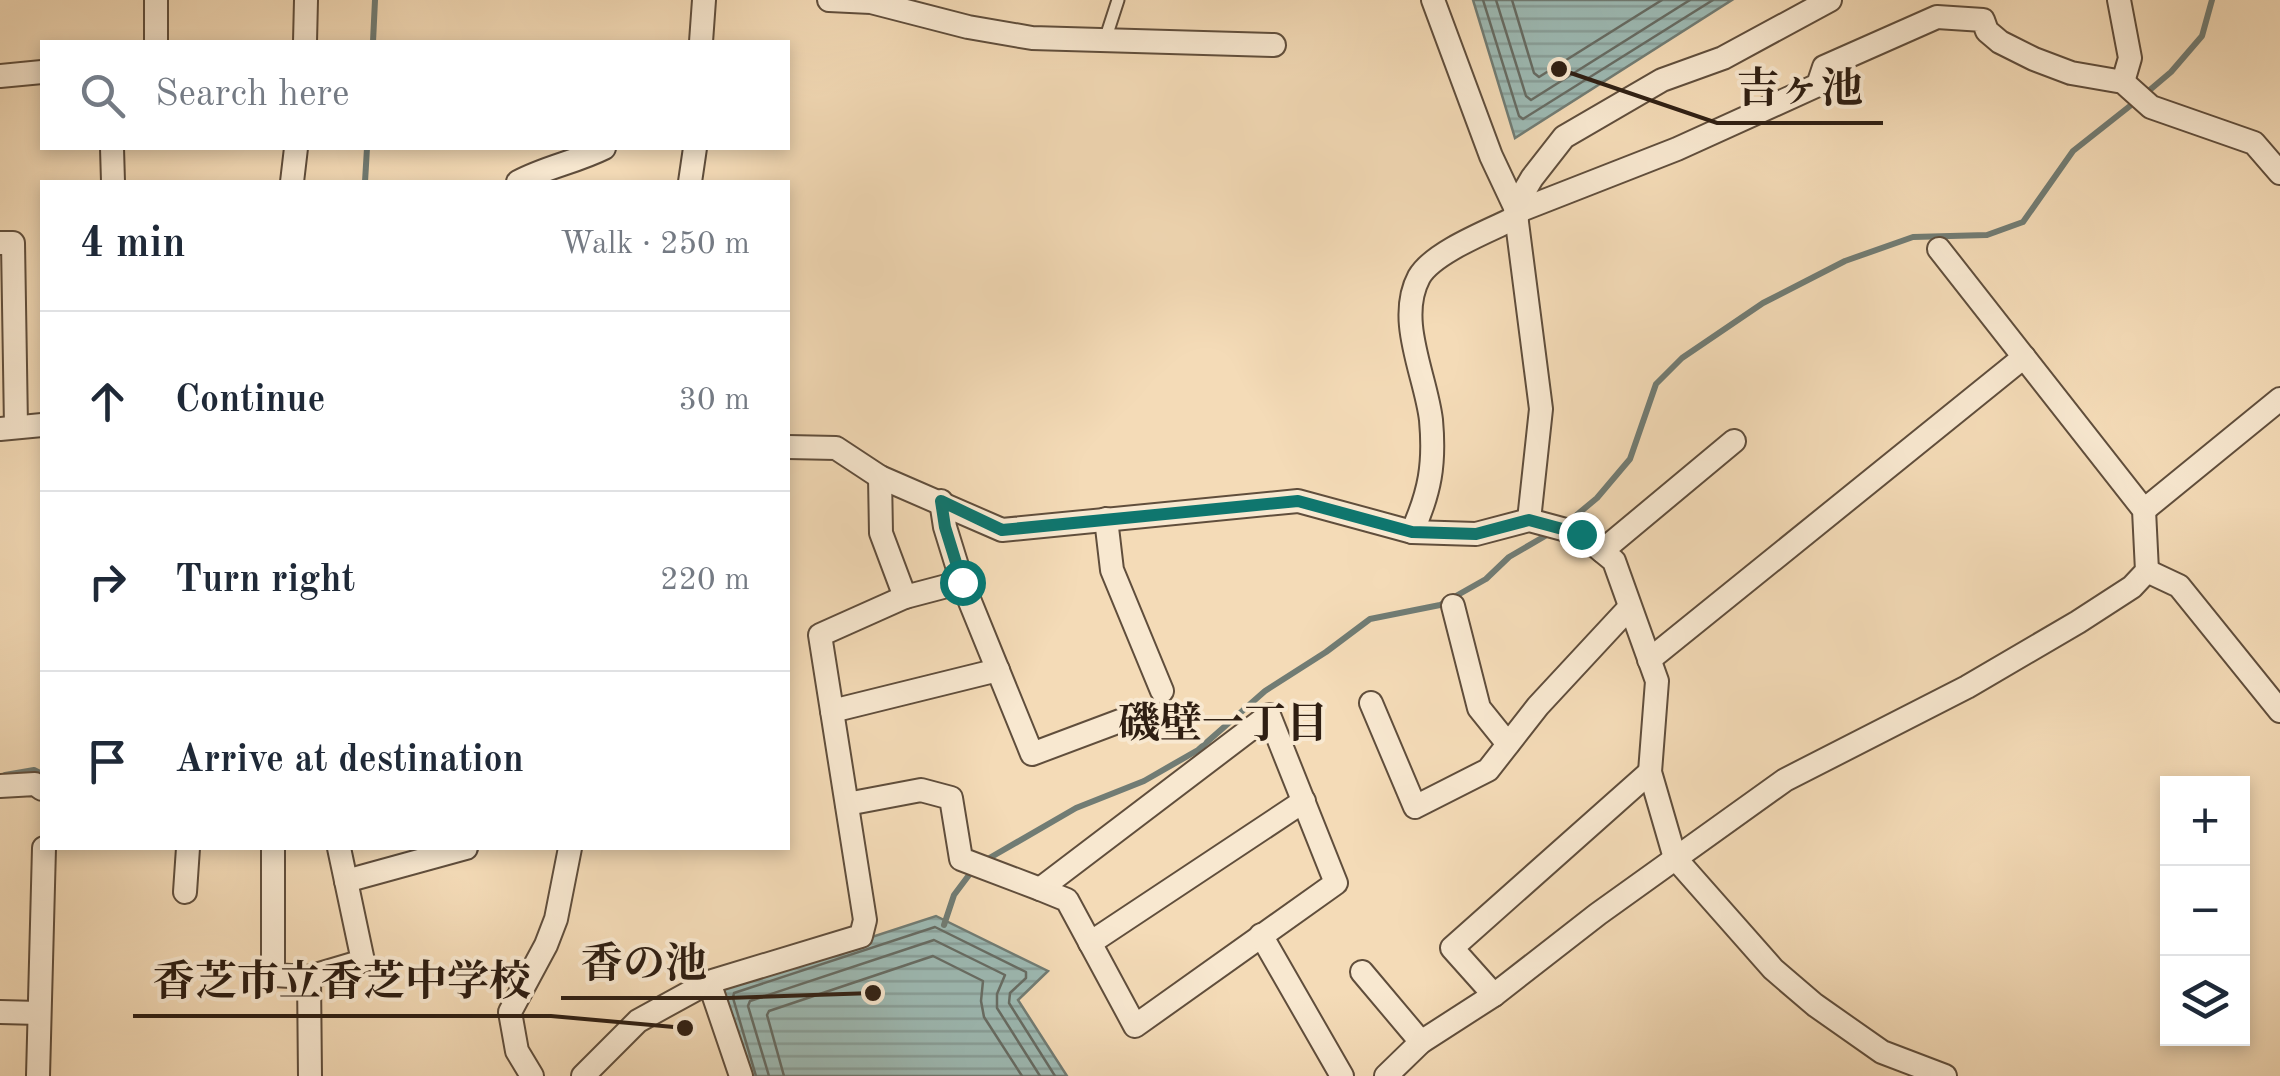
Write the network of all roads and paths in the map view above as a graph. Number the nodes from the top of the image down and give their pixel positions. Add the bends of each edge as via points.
1 (156, 0) edge
2 (306, 0) edge
3 (704, 0) edge
4 (829, 0) edge
5 (1118, 0) edge
6 (1433, 0) edge
7 (1830, 0) edge
8 (2119, 0) edge
9 (156, 40) edge
10 (304, 40) edge
11 (701, 40) edge
12 (1105, 40) junction
13 (1274, 45) dead end
14 (40, 72) edge
15 (0, 76) edge
16 (2123, 82) junction
17 (112, 150) edge
18 (296, 150) edge
19 (600, 150) edge
20 (695, 150) edge
21 (2280, 173) edge
22 (113, 180) edge
23 (292, 180) edge
24 (522, 180) edge
25 (690, 180) edge
26 (1516, 212) junction
27 (0, 243) edge
28 (1939, 249) dead end
29 (2024, 357) junction
30 (2280, 398) edge
31 (40, 425) edge
32 (8, 428) edge
33 (1734, 441) dead end
34 (790, 447) edge
35 (880, 477) junction
36 (941, 501) junction
37 (2144, 510) junction
38 (1106, 518) junction
39 (1529, 520) junction
40 (1412, 532) junction
41 (1602, 552) junction
42 (2147, 571) junction
43 (962, 582) junction
44 (905, 597) junction
45 (1452, 606) dead end
46 (1629, 608) junction
47 (1649, 660) junction
48 (998, 670) junction
49 (1162, 691) dead end
50 (1371, 702) dead end
51 (2280, 710) edge
52 (832, 711) junction
53 (1144, 712) dead end
54 (1508, 744) junction
55 (1650, 772) junction
56 (0, 786) edge
57 (40, 788) edge
58 (1304, 801) junction
59 (847, 804) junction
60 (44, 850) edge
61 (188, 850) edge
62 (273, 850) edge
63 (339, 850) edge
64 (459, 850) edge
65 (570, 850) edge
66 (1675, 858) junction
67 (346, 881) junction
68 (1040, 889) junction
69 (186, 892) dead end
70 (1261, 935) junction
71 (1090, 943) junction
72 (1362, 972) dead end
73 (308, 977) junction
74 (709, 982) junction
75 (1494, 995) junction
76 (0, 1012) edge
77 (39, 1013) junction
78 (1421, 1042) junction
79 (38, 1076) edge
80 (310, 1076) edge
81 (532, 1076) edge
82 (583, 1076) edge
83 (742, 1076) edge
84 (1342, 1076) edge
85 (1386, 1076) edge
86 (1945, 1076) edge

1 - 9 street
2 - 10 street
3 - 11 street
4 - 12 street via 871,2 1032,38
5 - 12 lane
6 - 26 street
7 - 26 street via 1723,58 1662,80 1564,138 1532,178
8 - 16 street via 2130,58
12 - 13 street
14 - 15 street
16 - 21 street via 2151,107 2254,144
16 - 26 street via 2034,60 2000,42 1983,20 1937,17 1824,66 1818,85 1677,150
17 - 22 street
18 - 23 street
19 - 24 street
20 - 25 street
26 - 39 street via 1541,408
26 - 40 street via 1420,275 1412,326 1431,419 1433,469
27 - 32 street via 13,243
28 - 29 street
29 - 37 street
29 - 47 street
30 - 37 street
31 - 32 street
33 - 41 street
34 - 35 street via 836,448
35 - 36 street
35 - 44 street via 881,533
36 - 38 street via 1002,530
36 - 43 street
37 - 42 street
38 - 40 street via 1298,501
38 - 49 street via 1112,570
39 - 40 street via 1476,534
39 - 41 street via 1581,534
41 - 46 street via 1614,561
42 - 51 street via 2179,586
42 - 66 street via 2132,587 1967,688 1785,780
43 - 44 street
43 - 48 street
44 - 52 street via 820,635
45 - 54 street via 1479,708
46 - 47 street
46 - 54 street
47 - 55 street via 1657,681
48 - 52 street
48 - 53 street via 1032,754
50 - 54 street via 1415,807 1488,770
52 - 59 street
55 - 66 street
55 - 75 street via 1452,948
56 - 57 street
58 - 68 street via 1269,714
58 - 70 street via 1336,883
58 - 71 street
59 - 68 street via 921,790 951,798 961,859
59 - 74 street via 865,920 861,936
60 - 77 street
61 - 69 street
62 - 73 street via 273,975
63 - 67 street
64 - 67 street
65 - 81 street via 556,918 510,1012 517,1051
66 - 75 street
66 - 86 street via 1773,969 1815,1005 1882,1052
67 - 73 street via 363,960
68 - 71 street via 1068,900
70 - 71 street via 1135,1026
70 - 84 street
72 - 78 street
73 - 80 street
74 - 82 street via 638,1021
74 - 83 street
75 - 78 street
76 - 77 street
77 - 79 street
78 - 85 street

